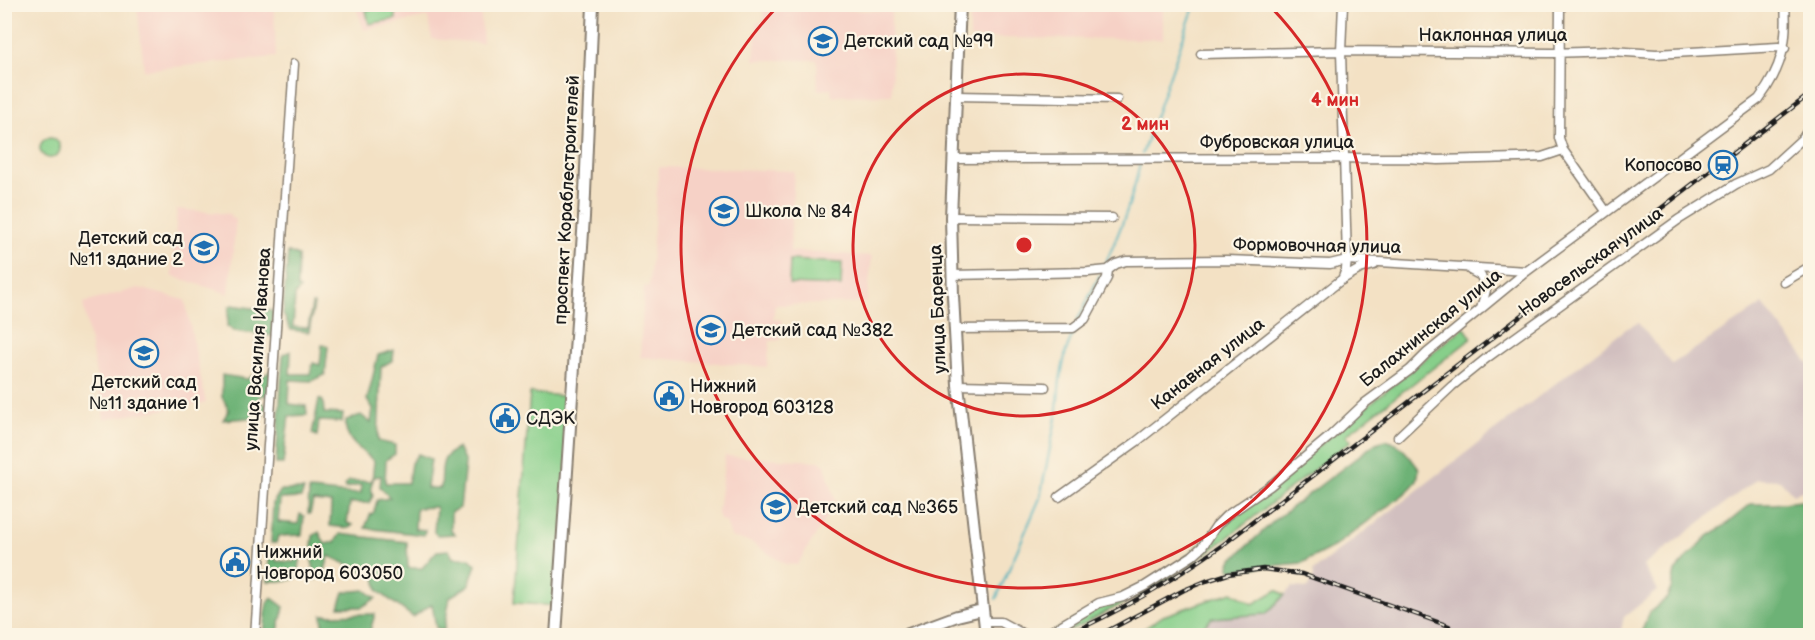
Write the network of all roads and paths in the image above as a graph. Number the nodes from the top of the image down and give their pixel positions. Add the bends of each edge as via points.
1 (594, 4) edge
2 (960, 4) edge
3 (1343, 4) edge
4 (1560, 4) edge
5 (1785, 4) edge
6 (1785, 48) junction
7 (1341, 51) junction
8 (1560, 52) junction
9 (1201, 54) dead end
10 (294, 64) dead end
11 (956, 96) junction
12 (1117, 99) dead end
13 (1810, 127) edge
14 (1563, 150) junction
15 (953, 159) junction
16 (1344, 159) junction
17 (1606, 211) junction
18 (951, 217) junction
19 (1112, 218) dead end
20 (1347, 260) junction
21 (1381, 262) junction
22 (1810, 268) edge
23 (1467, 269) junction
24 (1108, 270) junction
25 (1527, 271) junction
26 (952, 275) junction
27 (1341, 280) junction
28 (1784, 282) dead end
29 (1481, 309) junction
30 (954, 329) junction
31 (958, 385) junction
32 (1045, 387) dead end
33 (1398, 437) dead end
34 (1059, 497) dead end
35 (982, 610) junction
36 (984, 622) junction
37 (255, 636) edge
38 (556, 636) edge
39 (903, 636) edge
40 (986, 636) edge
41 (1027, 636) edge
42 (1043, 636) edge

1 - 38 street, проспект Кораблестроителей
2 - 11 street, улица Баренца
3 - 7 street
4 - 8 street
5 - 6 street, Балахнинская улица
6 - 8 street, Наклонная улица via 1656,54
6 - 17 street, Балахнинская улица via 1759,99
7 - 8 street, Наклонная улица
7 - 9 street, Наклонная улица
7 - 16 street
8 - 14 street via 1559,138
10 - 37 street, улица Василия Иванова
11 - 12 street
11 - 15 street, улица Баренца
13 - 33 street, Новосельская улица via 1768,169 1736,183 1678,220 1488,357
14 - 16 street, Фубровская улица via 1542,157 1519,158
14 - 17 street
15 - 16 street, Фубровская улица
15 - 18 street, улица Баренца
16 - 20 street
17 - 25 street, Балахнинская улица
18 - 19 street
18 - 26 street, улица Баренца
20 - 21 street, Формовочная улица
20 - 24 street, Формовочная улица via 1330,264 1126,261
20 - 27 street
21 - 23 street, Формовочная улица
21 - 27 street, Канавная улица
22 - 28 street
23 - 25 street, Формовочная улица
23 - 29 street via 1481,276 1485,290
24 - 26 street, Формовочная улица
24 - 30 street via 1085,320 1073,328
25 - 29 street, Балахнинская улица
26 - 30 street, улица Баренца
27 - 34 street, Канавная улица via 1136,442
29 - 42 street, Балахнинская улица via 1270,486 1226,516 1192,556 1145,586 1099,603
30 - 31 street, улица Баренца
31 - 32 street
31 - 35 street, улица Баренца
35 - 36 street, улица Баренца
35 - 39 street
36 - 40 street, улица Баренца
36 - 41 street via 1001,622

